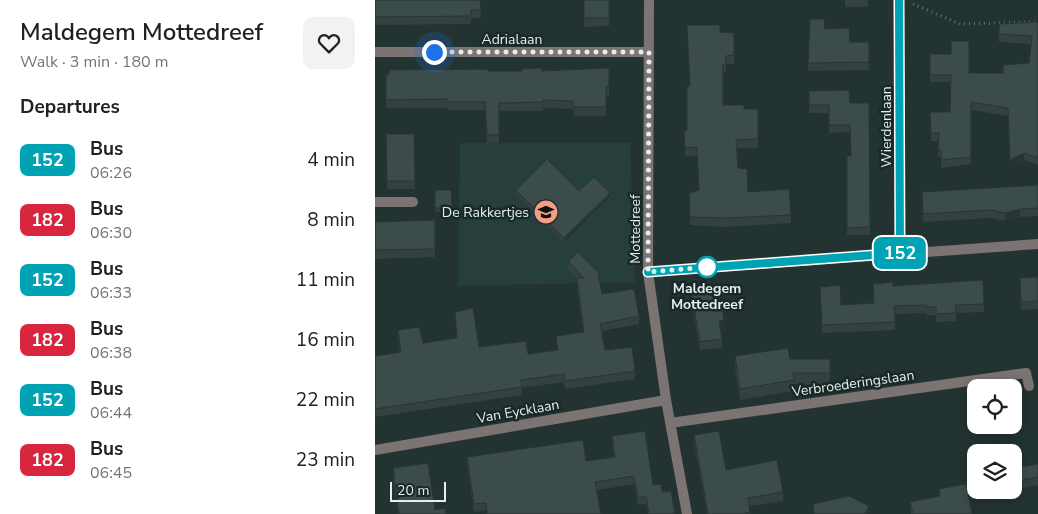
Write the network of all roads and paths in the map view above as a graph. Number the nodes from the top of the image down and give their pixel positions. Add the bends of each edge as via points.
1 (649, 0) edge
2 (899, 0) edge
3 (911, 3) dead end
4 (1038, 22) edge
5 (375, 52) edge
6 (649, 52) junction
7 (375, 202) edge
8 (413, 202) dead end
9 (1038, 244) edge
10 (900, 253) junction
11 (648, 272) junction
12 (1029, 386) dead end
13 (666, 400) junction
14 (670, 423) junction
15 (375, 450) edge
16 (687, 514) edge

1 - 6 street, Mottedreef
2 - 10 street, Wierdenlaan
3 - 4 path via 960,24
5 - 6 street, Adrialaan
6 - 11 street, Mottedreef
7 - 8 street
9 - 10 street
10 - 11 street
11 - 13 street, Mottedreef
12 - 14 street, Verbroederingslaan via 1026,373
13 - 14 street, Mottedreef
13 - 15 street, Van Eycklaan
14 - 16 street, Mottedreef

